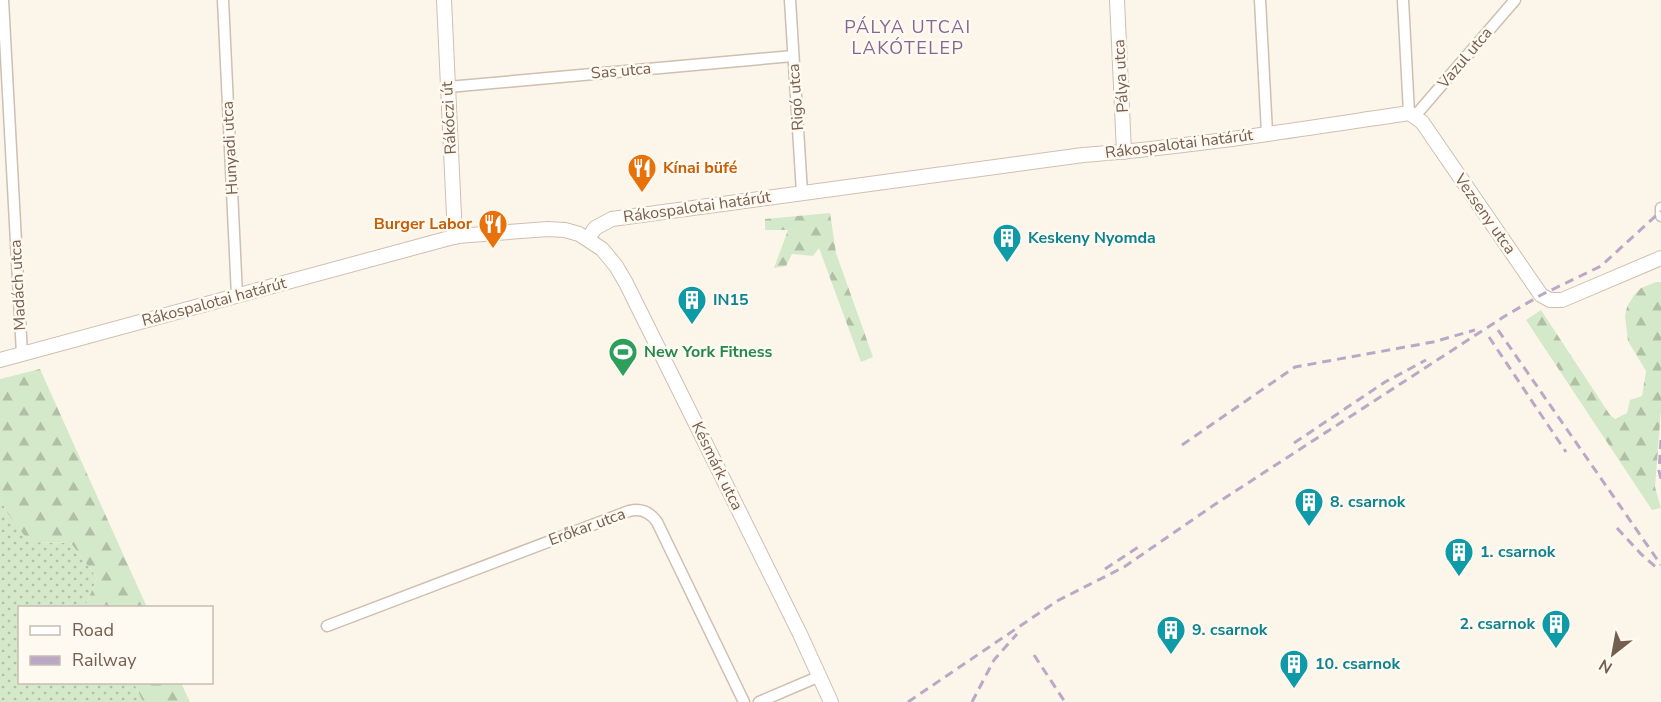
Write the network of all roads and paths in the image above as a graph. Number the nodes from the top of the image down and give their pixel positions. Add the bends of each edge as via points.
1 (3, 0) edge
2 (223, 0) edge
3 (444, 0) edge
4 (789, 0) edge
5 (1117, 0) edge
6 (1260, 0) edge
7 (1403, 0) edge
8 (1515, 0) edge
9 (793, 56) junction
10 (448, 87) junction
11 (1412, 115) junction
12 (1267, 134) junction
13 (1124, 152) junction
14 (802, 193) junction
15 (1661, 208) edge
16 (1661, 216) edge
17 (455, 237) junction
18 (588, 240) junction
19 (1661, 258) edge
20 (237, 296) junction
21 (22, 354) junction
22 (0, 360) edge
23 (327, 626) dead end
24 (820, 676) junction
25 (744, 702) edge
26 (759, 702) edge
27 (831, 702) edge

1 - 21 street, Madách utca
2 - 20 street, Hunyadi utca
3 - 10 street, Rákóczi út
4 - 9 street, Rigó utca
5 - 13 street, Pálya utca
6 - 12 street
7 - 11 street
8 - 11 street, Vazul utca
9 - 10 street, Sas utca
9 - 14 street, Rigó utca
10 - 17 street, Rákóczi út
11 - 12 street, Rákospalotai határút
11 - 19 street, Vezseny utca via 1422,122 1541,295 1562,300
12 - 13 street, Rákospalotai határút
13 - 14 street, Rákospalotai határút
14 - 18 street, Rákospalotai határút via 612,219 595,228
15 - 16 street
17 - 18 street, Rákospalotai határút via 548,229 566,230
17 - 20 street, Rákospalotai határút
18 - 24 street, Késmárk utca via 602,249 626,283
20 - 21 street, Rákospalotai határút
21 - 22 street, Rákospalotai határút
23 - 25 street, Erőkar utca via 629,511 642,510 657,522
24 - 26 street
24 - 27 street, Késmárk utca

